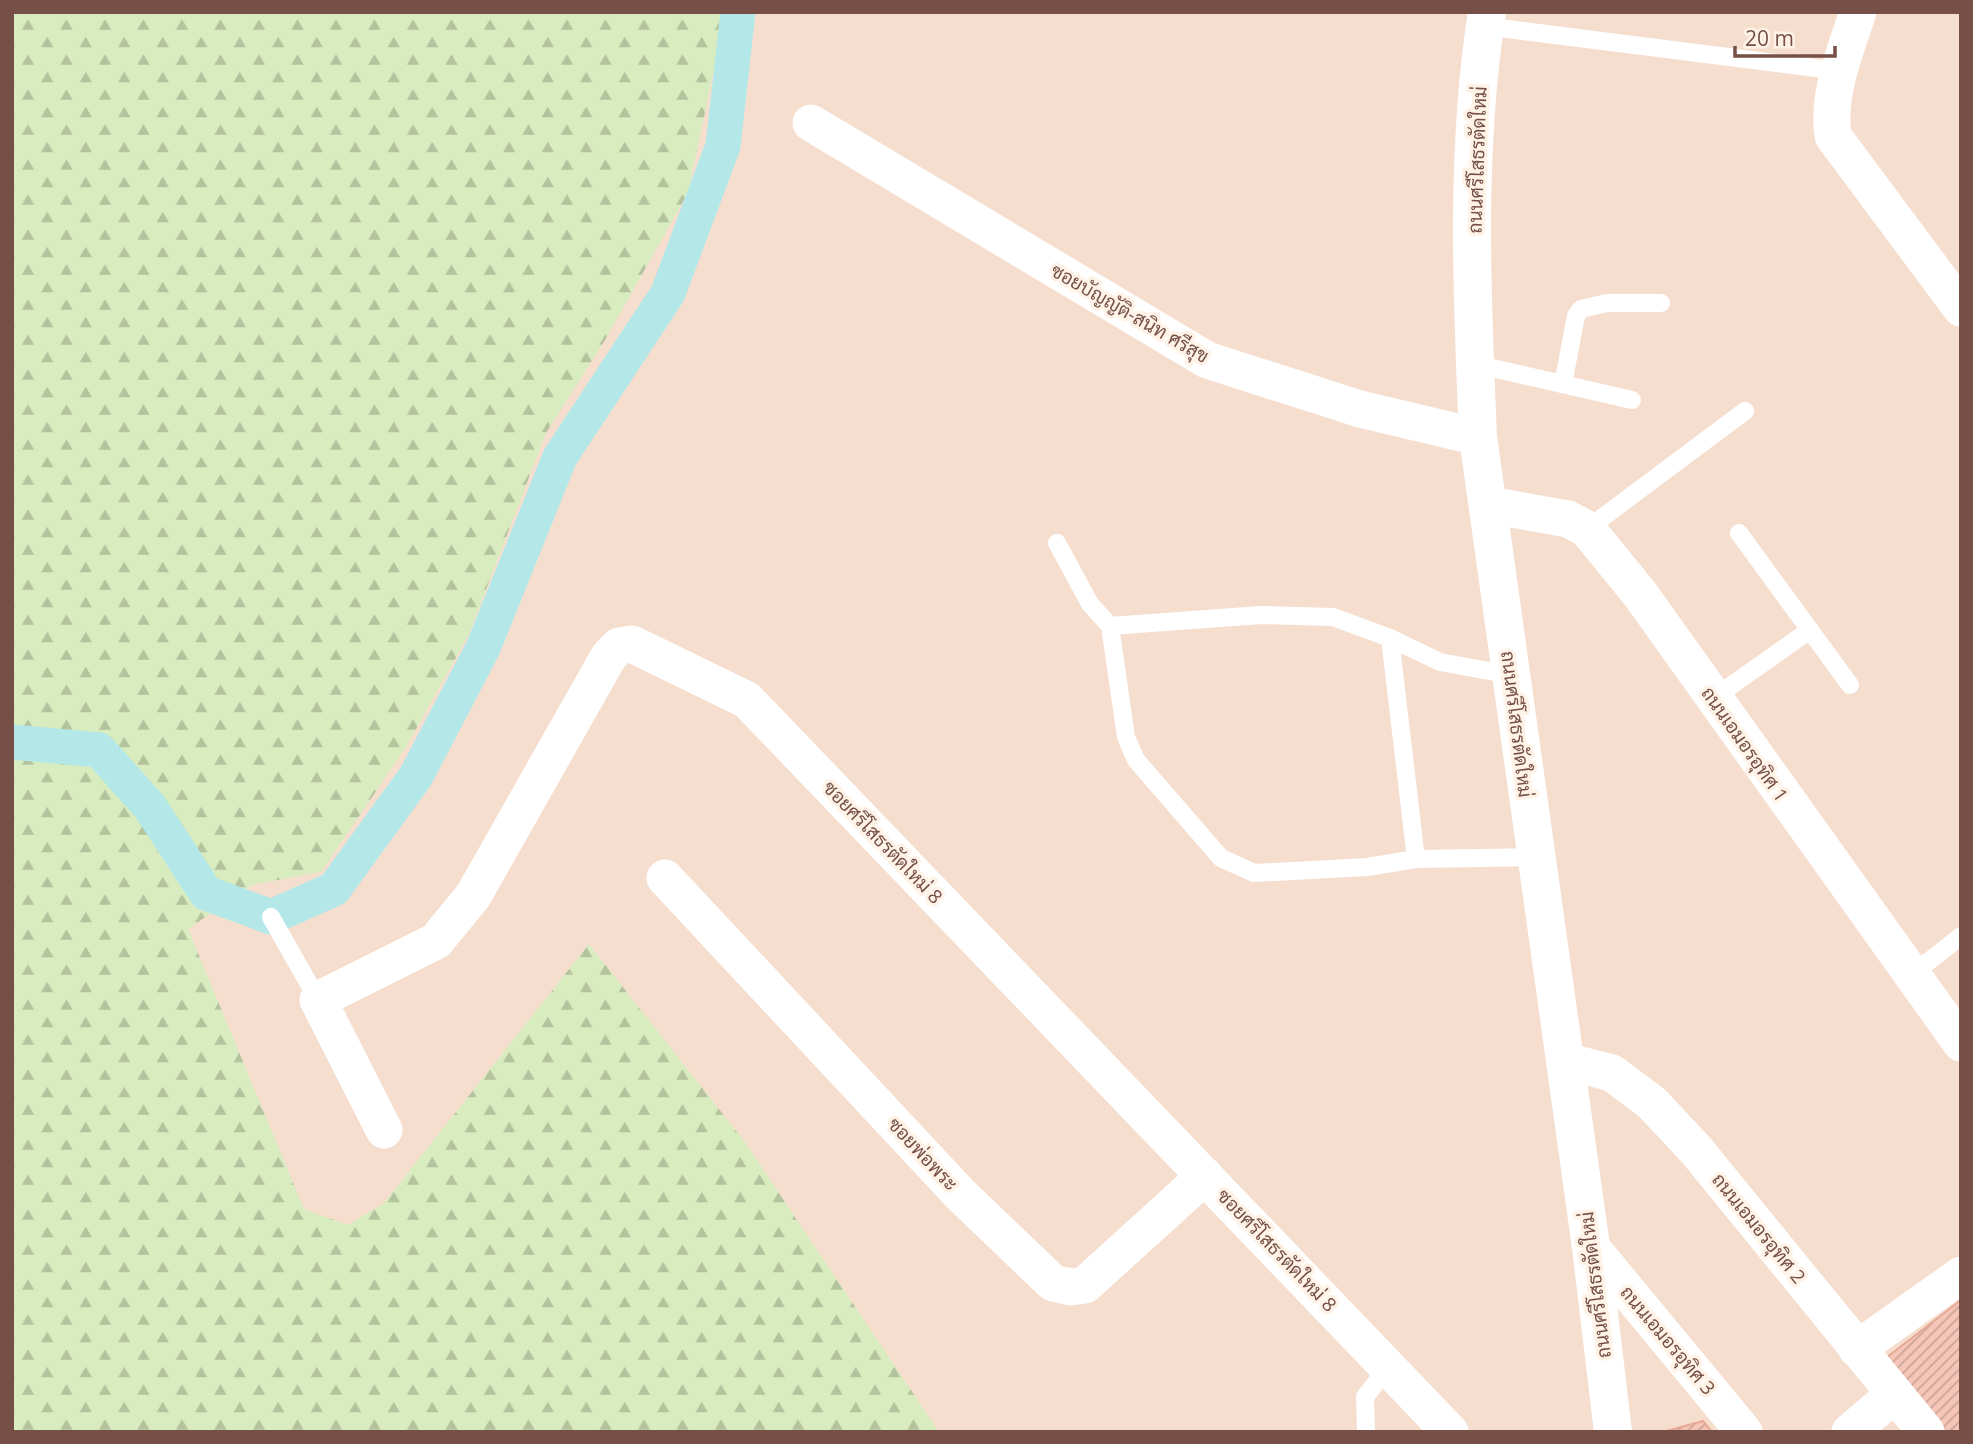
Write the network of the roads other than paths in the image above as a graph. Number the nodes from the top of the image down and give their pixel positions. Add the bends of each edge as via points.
1 (1858, 12) edge
2 (1485, 19) edge
3 (1839, 71) junction
4 (811, 123) dead end
5 (1661, 303) dead end
6 (1961, 308) edge
7 (1475, 364) junction
8 (1563, 384) junction
9 (1632, 400) dead end
10 (1745, 411) dead end
11 (1478, 437) junction
12 (1489, 505) junction
13 (1587, 529) junction
14 (1739, 533) dead end
15 (1057, 543) dead end
16 (1110, 626) junction
17 (1810, 631) junction
18 (1390, 638) junction
19 (1511, 675) junction
20 (1850, 685) dead end
21 (1712, 699) junction
22 (1535, 857) junction
23 (1416, 859) junction
24 (665, 878) dead end
25 (271, 917) dead end
26 (1961, 936) edge
27 (1910, 975) junction
28 (318, 1000) junction
29 (1961, 1043) edge
30 (1565, 1061) junction
31 (384, 1130) dead end
32 (1205, 1176) junction
33 (1591, 1247) junction
34 (1961, 1275) edge
35 (1857, 1349) junction
36 (1388, 1367) junction
37 (1895, 1394) junction
38 (1366, 1432) edge
39 (1450, 1432) edge
40 (1613, 1432) edge
41 (1744, 1432) edge
42 (1850, 1432) edge
43 (1926, 1432) edge

1 - 3 street
2 - 3 lane
2 - 7 street, ถนนศรีโสธรตัดใหม่ via 1474,160
3 - 6 street via 1830,115 1833,136
4 - 11 street, ซอยบัญญัติ-สนิท ศรีสุข via 1207,360 1360,408
5 - 8 lane via 1607,303 1581,309
7 - 8 lane
7 - 11 street, ถนนศรีโสธรตัดใหม่
8 - 9 lane
10 - 13 lane
11 - 12 street, ถนนศรีโสธรตัดใหม่
12 - 13 street via 1567,519
12 - 19 street, ถนนศรีโสธรตัดใหม่
13 - 21 street, ถนนเอมอรอุทิศ 1 via 1640,594
14 - 17 lane
15 - 16 lane via 1090,604
16 - 18 lane via 1261,615 1333,617
16 - 23 lane via 1126,737 1136,760 1221,858 1254,873 1367,867
17 - 20 lane
17 - 21 lane
18 - 19 lane via 1440,662
18 - 23 lane
19 - 22 street, ถนนศรีโสธรตัดใหม่
21 - 27 street, ถนนเอมอรอุทิศ 1
22 - 23 lane
22 - 30 street, ถนนศรีโสธรตัดใหม่
24 - 32 street, ซอยพ่อพระ via 960,1194 1053,1283 1085,1285
25 - 28 lane
26 - 27 lane
27 - 29 street, ถนนเอมอรอุทิศ 1
28 - 31 street
28 - 32 street, ซอยศรีโสธรตัดใหม่ 8 via 436,941 453,922 473,896 609,656 619,646 632,645 747,700
30 - 33 street, ถนนศรีโสธรตัดใหม่
30 - 35 street, ถนนเอมอรอุทิศ 2 via 1612,1073 1653,1103
32 - 36 street, ซอยศรีโสธรตัดใหม่ 8
33 - 40 street, ถนนศรีโสธรตัดใหม่
33 - 41 street, ถนนเอมอรอุทิศ 3
34 - 35 street
35 - 37 street, ถนนเอมอรอุทิศ 2
36 - 38 lane via 1365,1397
36 - 39 street, ซอยศรีโสธรตัดใหม่ 8
37 - 42 street
37 - 43 street, ถนนเอมอรอุทิศ 2

